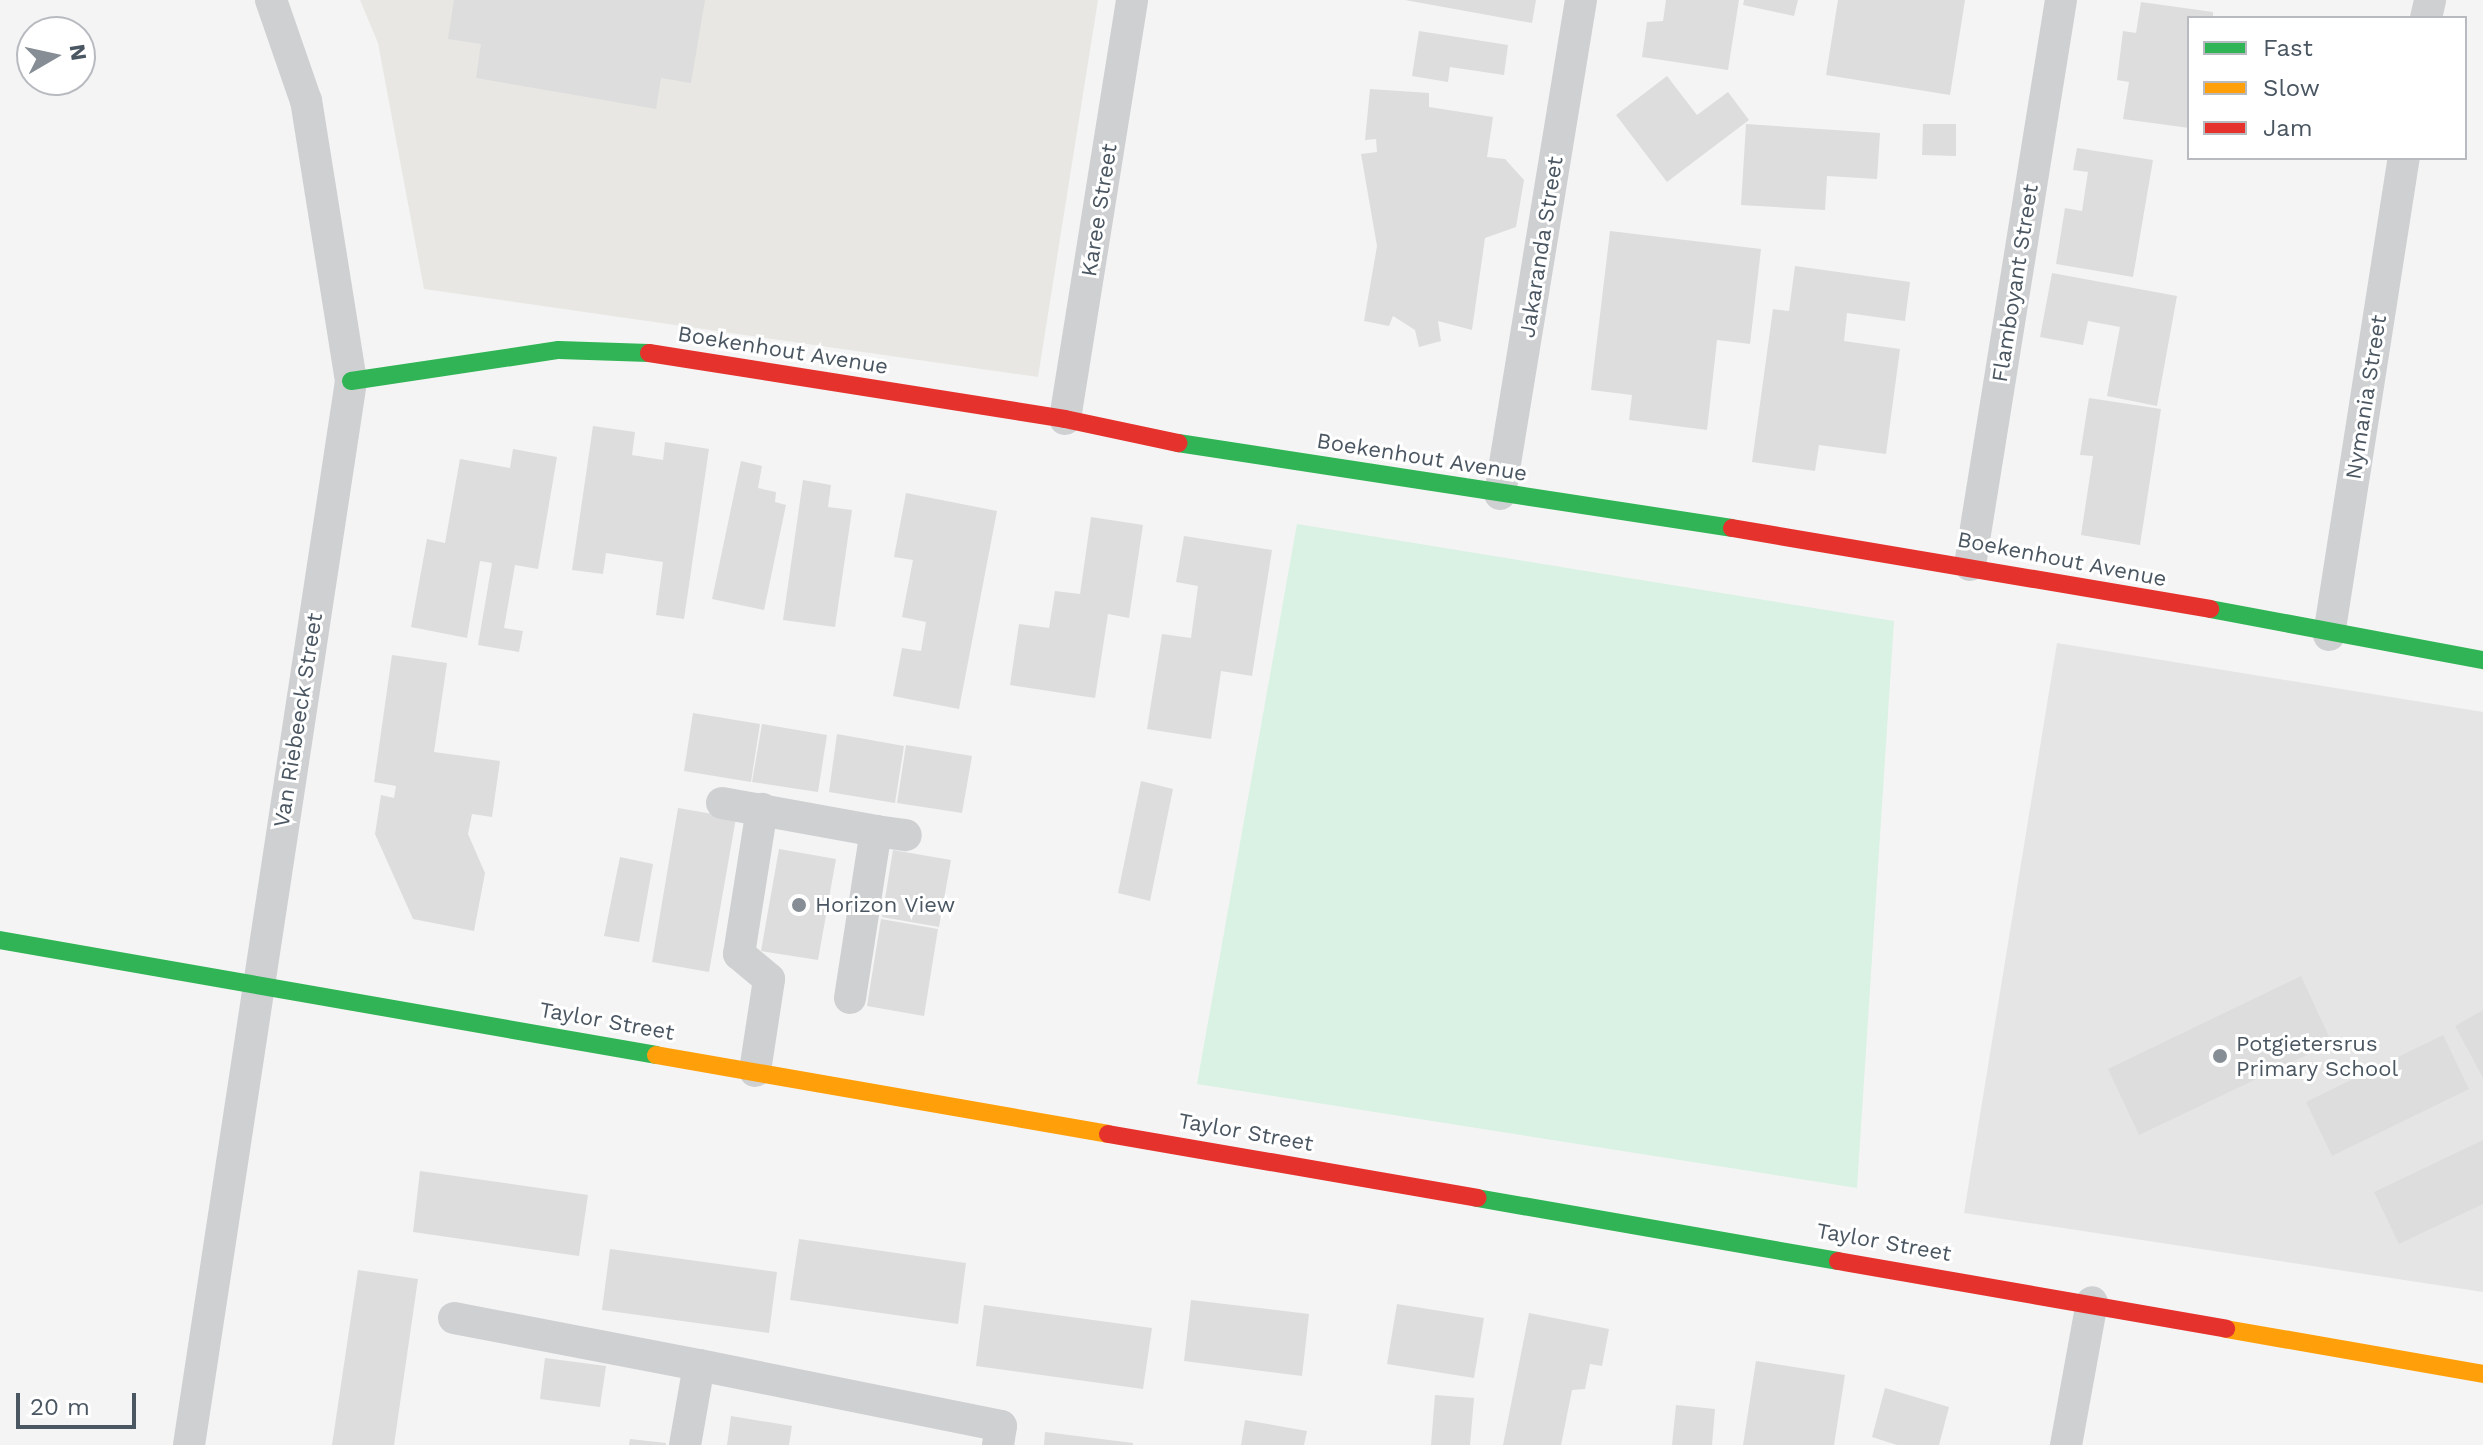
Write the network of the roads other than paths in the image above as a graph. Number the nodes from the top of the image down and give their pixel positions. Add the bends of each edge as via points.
1 (271, 0) edge
2 (1132, 0) edge
3 (1581, 0) edge
4 (2061, 0) edge
5 (2404, 160) edge
6 (351, 381) junction
7 (1065, 419) junction
8 (1500, 494) junction
9 (1970, 565) junction
10 (2329, 635) junction
11 (2483, 660) edge
12 (722, 803) dead end
13 (762, 809) junction
14 (0, 940) edge
15 (257, 985) junction
16 (850, 998) dead end
17 (755, 1071) junction
18 (2092, 1302) junction
19 (454, 1318) dead end
20 (699, 1365) junction
21 (2483, 1374) edge
22 (189, 1445) edge
23 (685, 1445) edge
24 (998, 1445) edge
25 (2066, 1445) edge

1 - 6 street, Van Riebeeck Street via 306,101
2 - 7 street, Karee Street
3 - 8 street, Jakaranda Street
4 - 9 street, Flamboyant Street
5 - 10 street, Nymania Street
6 - 7 street, Boekenhout Avenue via 603,348
6 - 15 street, Van Riebeeck Street
7 - 8 street, Boekenhout Avenue via 1181,444
8 - 9 street, Boekenhout Avenue
9 - 10 street, Boekenhout Avenue
10 - 11 street, Boekenhout Avenue
12 - 13 street
13 - 16 street via 891,833
13 - 17 street via 739,954 769,979
14 - 15 street, Taylor Street
15 - 17 street, Taylor Street
15 - 22 street, Van Riebeeck Street
17 - 18 street, Taylor Street
18 - 21 street, Taylor Street
18 - 25 street
19 - 20 street
20 - 23 street
20 - 24 street via 1001,1426

